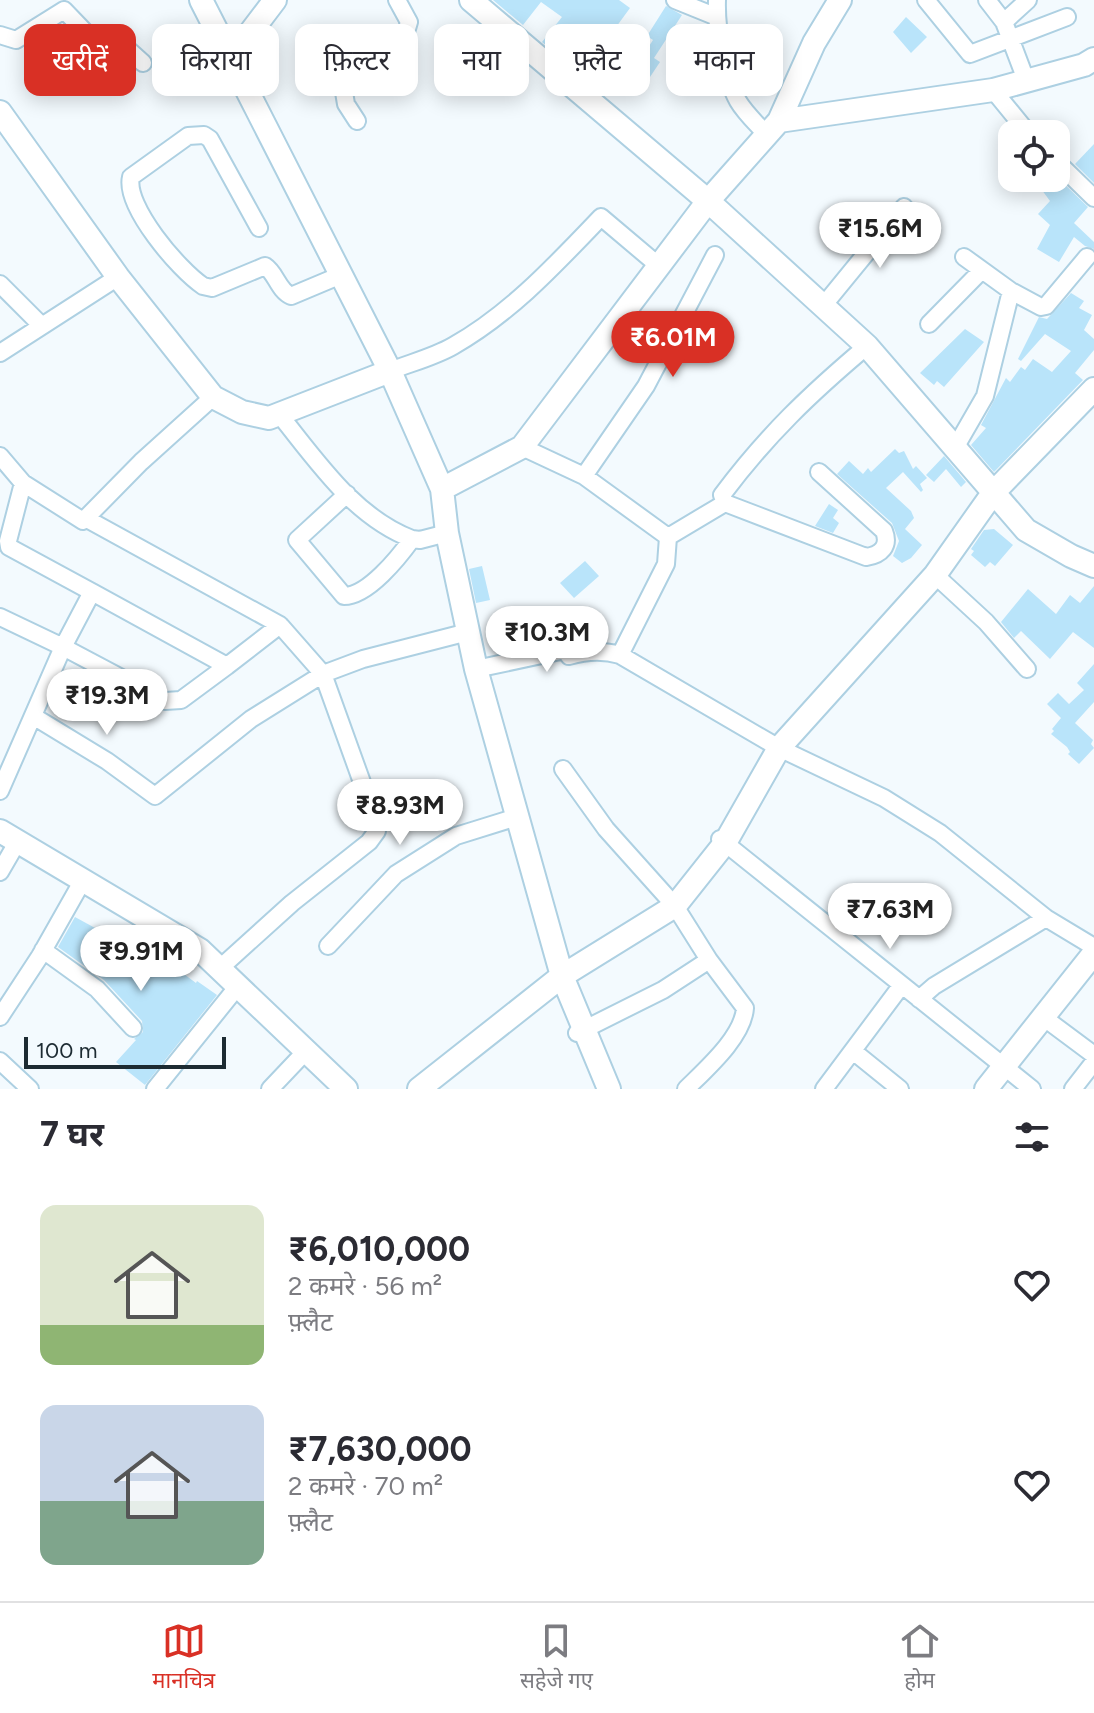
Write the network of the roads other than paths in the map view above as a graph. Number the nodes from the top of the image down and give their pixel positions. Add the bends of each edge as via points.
1 (201, 0) edge
2 (275, 0) edge
3 (397, 0) edge
4 (471, 0) edge
5 (675, 0) edge
6 (840, 0) edge
7 (926, 0) edge
8 (987, 0) edge
9 (1028, 0) edge
10 (717, 8) edge
11 (1067, 17) dead end
12 (1004, 22) junction
13 (213, 24) edge
14 (257, 24) edge
15 (0, 35) edge
16 (1010, 38) junction
17 (143, 63) dead end
18 (1091, 68) edge
19 (1026, 80) junction
20 (993, 90) junction
21 (250, 96) edge
22 (0, 112) edge
23 (1018, 120) edge
24 (357, 121) dead end
25 (773, 128) junction
26 (1070, 175) edge
27 (1094, 198) edge
28 (708, 201) junction
29 (904, 207) dead end
30 (259, 228) dead end
31 (715, 255) dead end
32 (964, 257) dead end
33 (1087, 257) dead end
34 (659, 266) junction
35 (982, 270) junction
36 (341, 275) junction
37 (118, 277) junction
38 (0, 284) edge
39 (1011, 291) junction
40 (823, 306) junction
41 (929, 324) dead end
42 (41, 325) junction
43 (867, 346) junction
44 (0, 353) edge
45 (390, 371) junction
46 (1094, 389) edge
47 (213, 397) junction
48 (279, 414) junction
49 (522, 447) junction
50 (955, 448) junction
51 (0, 456) edge
52 (819, 472) dead end
53 (584, 476) junction
54 (23, 483) junction
55 (442, 489) junction
56 (993, 493) junction
57 (347, 494) junction
58 (725, 503) junction
59 (87, 519) junction
60 (447, 533) junction
61 (668, 537) junction
62 (412, 539) junction
63 (1094, 566) edge
64 (935, 575) junction
65 (92, 592) junction
66 (0, 617) edge
67 (280, 625) junction
68 (468, 632) junction
69 (63, 647) junction
70 (620, 655) junction
71 (227, 666) junction
72 (476, 669) junction
73 (1027, 669) dead end
74 (323, 674) junction
75 (33, 716) junction
76 (779, 748) junction
77 (563, 769) dead end
78 (0, 791) edge
79 (517, 817) junction
80 (9, 836) edge
81 (722, 841) junction
82 (0, 872) edge
83 (83, 880) junction
84 (675, 906) junction
85 (1046, 918) junction
86 (328, 946) dead end
87 (1094, 947) edge
88 (43, 950) junction
89 (1094, 953) edge
90 (709, 960) junction
91 (219, 969) junction
92 (562, 976) junction
93 (238, 986) junction
94 (901, 986) junction
95 (919, 999) junction
96 (0, 1017) edge
97 (1043, 1017) junction
98 (133, 1028) dead end
99 (581, 1032) junction
100 (306, 1051) junction
101 (853, 1051) junction
102 (1094, 1055) edge
103 (0, 1061) edge
104 (1094, 1062) edge
105 (1005, 1066) junction
106 (30, 1089) edge
107 (155, 1089) edge
108 (270, 1089) edge
109 (346, 1089) edge
110 (419, 1089) edge
111 (609, 1089) edge
112 (686, 1089) edge
113 (824, 1089) edge
114 (900, 1089) edge
115 (986, 1089) edge
116 (1032, 1089) edge
117 (1073, 1089) edge

1 - 13 street
2 - 14 street
3 - 24 street via 409,22 406,32 344,92
4 - 28 street
5 - 10 street
6 - 25 street
7 - 16 street via 970,54
8 - 12 street
9 - 12 street
10 - 25 street via 731,87 739,104
11 - 16 street
12 - 16 street
15 - 17 street via 16,40 64,10 89,36 122,44
16 - 19 street
18 - 19 street
19 - 20 street
20 - 23 street
20 - 25 street
21 - 36 street
22 - 37 street
25 - 28 street
26 - 27 street
28 - 34 street
28 - 40 street
29 - 40 street
30 - 36 street via 204,135 188,136 131,177 129,189 148,225 203,286 212,288 265,266 291,296
31 - 53 street via 646,386
32 - 35 street
33 - 39 street via 1046,306
34 - 45 street via 601,217 535,286 495,318 451,347
34 - 49 street
35 - 39 street
35 - 41 street
36 - 45 street
37 - 42 street
37 - 47 street
38 - 42 street
39 - 50 street via 985,396
40 - 43 street
42 - 44 street
43 - 50 street
43 - 58 street via 801,402 753,454 722,495
45 - 48 street
45 - 55 street
46 - 56 street
47 - 48 street via 251,415
47 - 59 street
48 - 57 street
49 - 53 street
49 - 55 street
50 - 56 street
51 - 54 street
52 - 58 street via 884,531 886,547 876,556 866,557
53 - 61 street
54 - 59 street via 80,520
54 - 65 street via 9,547
55 - 60 street
56 - 63 street via 1026,530
56 - 64 street
57 - 62 street via 367,514
57 - 62 street via 297,540 344,596 380,576
58 - 61 street
59 - 67 street
60 - 62 street
60 - 68 street
61 - 70 street via 666,564
64 - 73 street
64 - 76 street
65 - 69 street
65 - 71 street
66 - 69 street
67 - 71 street
67 - 74 street
68 - 72 street
68 - 74 street
69 - 71 street via 165,701 181,700
69 - 75 street
70 - 72 street via 607,651 569,656 565,650
70 - 76 street
72 - 79 street
74 - 75 street via 251,719 155,796
74 - 91 street via 377,831
75 - 78 street
76 - 81 street
76 - 85 street via 884,798 940,833
77 - 84 street via 606,829
79 - 86 street via 456,836 396,874
79 - 92 street
80 - 82 street
80 - 83 street
81 - 84 street
81 - 94 street
83 - 88 street
83 - 91 street via 200,950
84 - 90 street
84 - 92 street
85 - 87 street
85 - 95 street
88 - 96 street
88 - 98 street via 97,989
89 - 97 street
90 - 99 street
90 - 112 street via 745,1008 744,1017 721,1055
91 - 93 street
92 - 99 street
92 - 110 street
93 - 100 street
93 - 107 street
94 - 95 street
94 - 101 street
95 - 105 street
97 - 102 street
97 - 105 street
99 - 111 street
100 - 108 street
100 - 109 street
101 - 113 street
101 - 114 street
103 - 106 street
104 - 117 street
105 - 115 street
105 - 116 street

